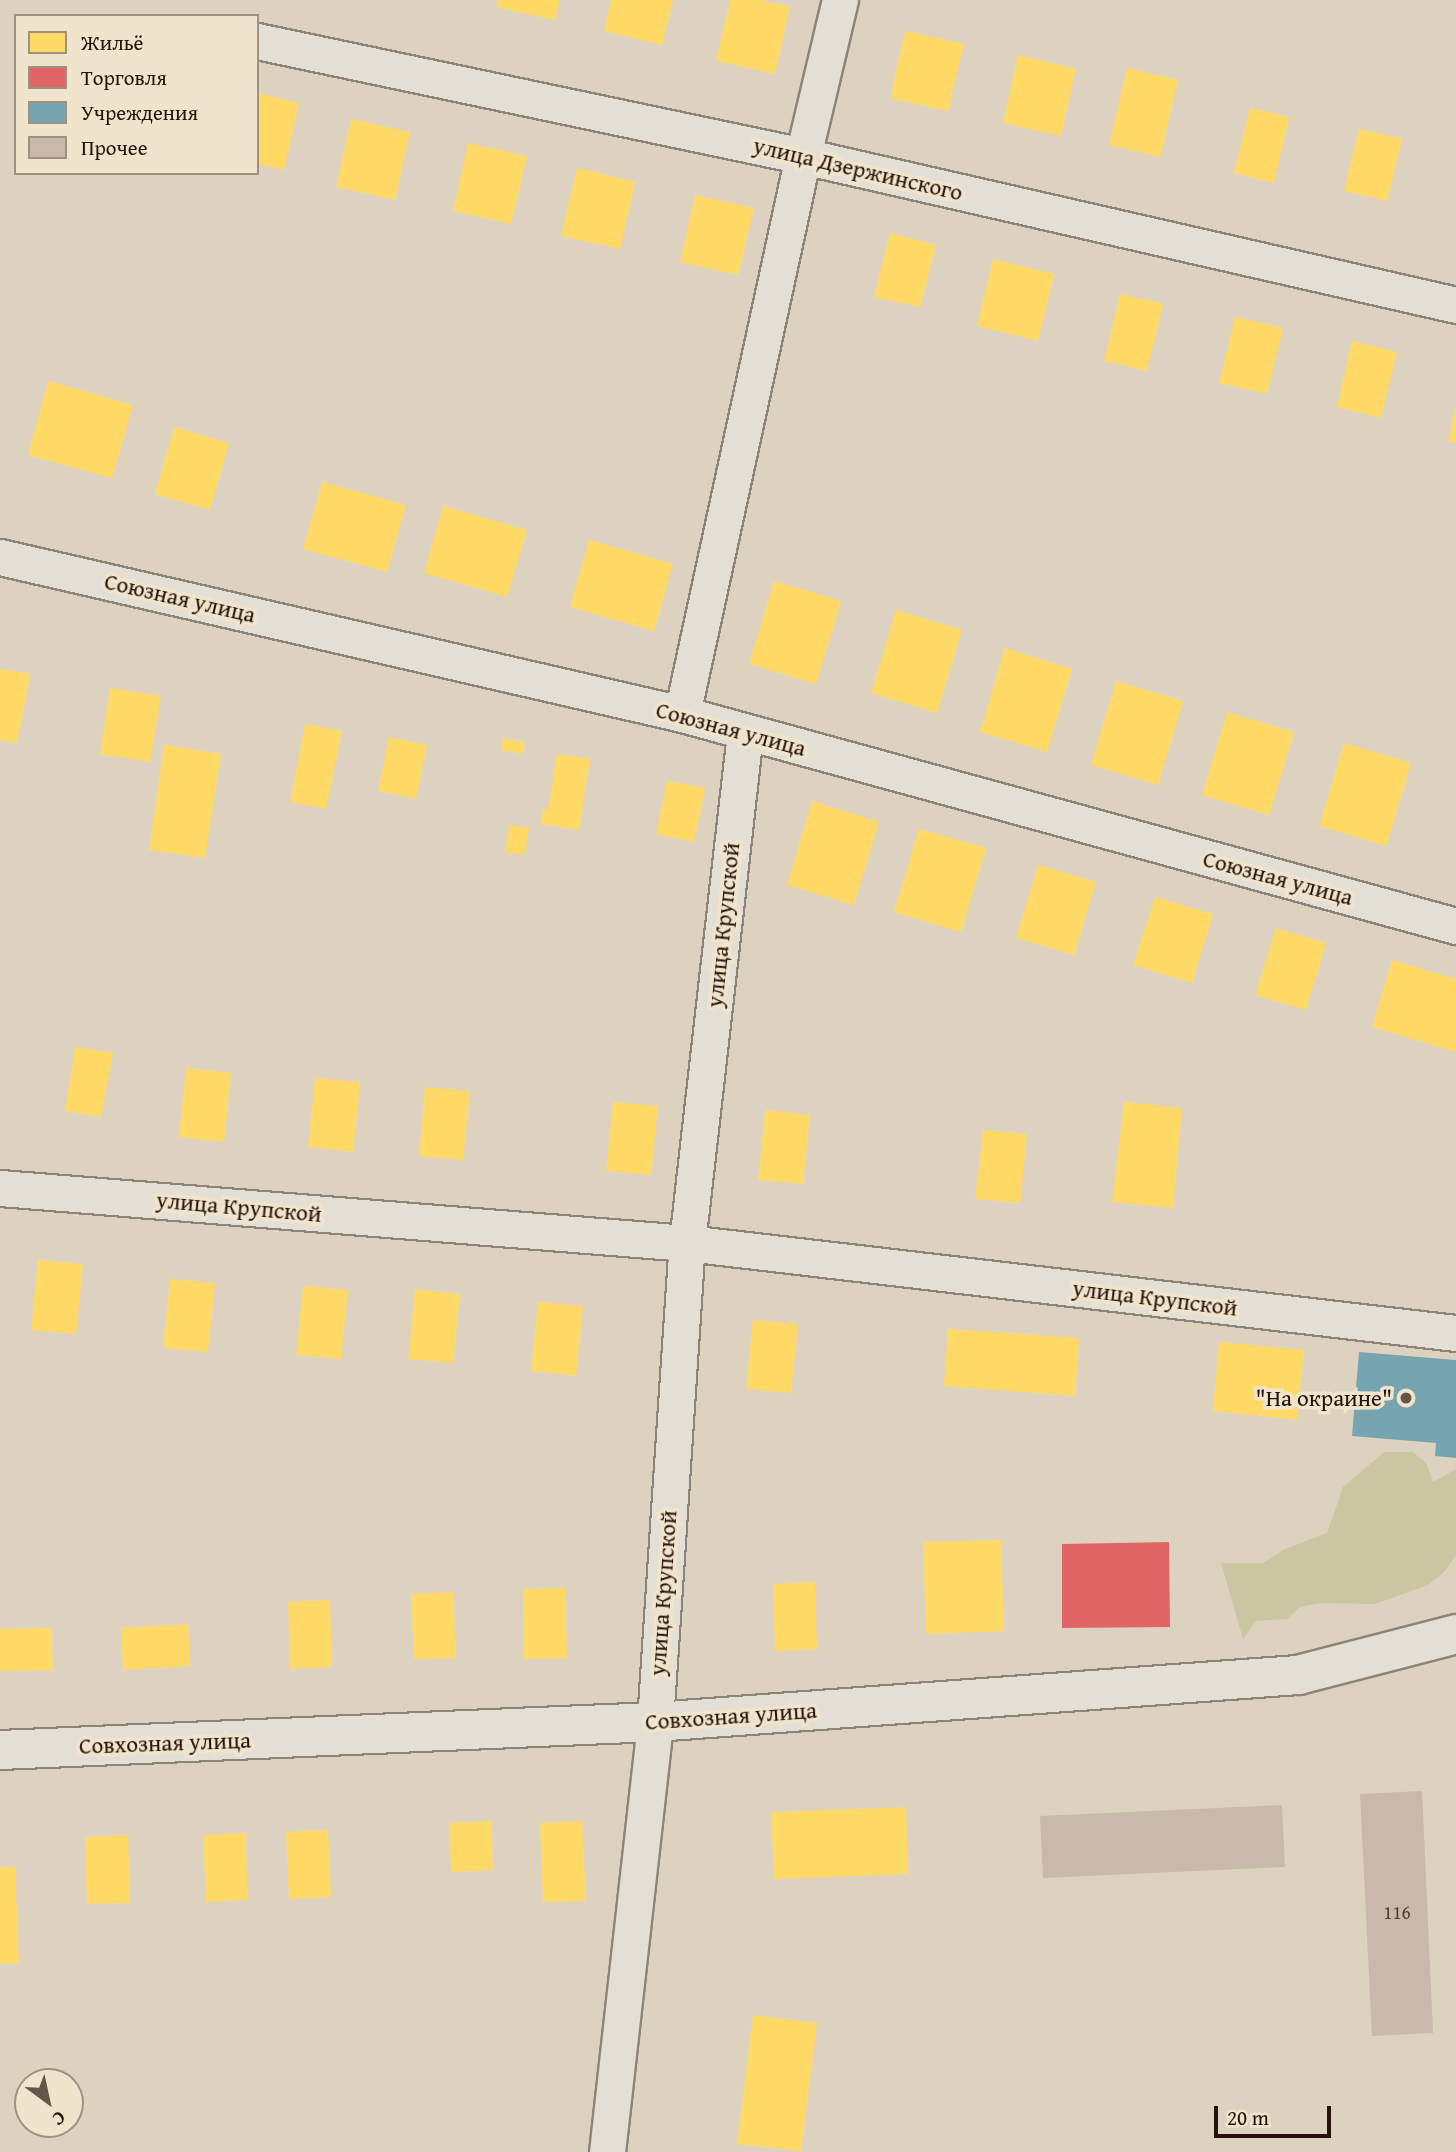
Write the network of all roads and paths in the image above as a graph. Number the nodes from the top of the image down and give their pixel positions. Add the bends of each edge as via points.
1 (840, 0) edge
2 (259, 41) edge
3 (803, 156) junction
4 (1456, 305) edge
5 (0, 557) edge
6 (682, 714) junction
7 (745, 733) junction
8 (1456, 926) edge
9 (0, 1188) edge
10 (687, 1243) junction
11 (1456, 1334) edge
12 (1456, 1634) edge
13 (655, 1722) junction
14 (0, 1750) edge
15 (607, 2152) edge

1 - 3 street
2 - 3 street, улица Дзержинского
3 - 4 street, улица Дзержинского
3 - 6 street
5 - 6 street, Союзная улица
6 - 7 street, Союзная улица
7 - 8 street, Союзная улица
7 - 10 street, улица Крупской
9 - 10 street, улица Крупской
10 - 11 street, улица Крупской
10 - 13 street, улица Крупской
12 - 13 street, Совхозная улица via 1298,1675
13 - 14 street, Совхозная улица
13 - 15 street, улица Крупской

